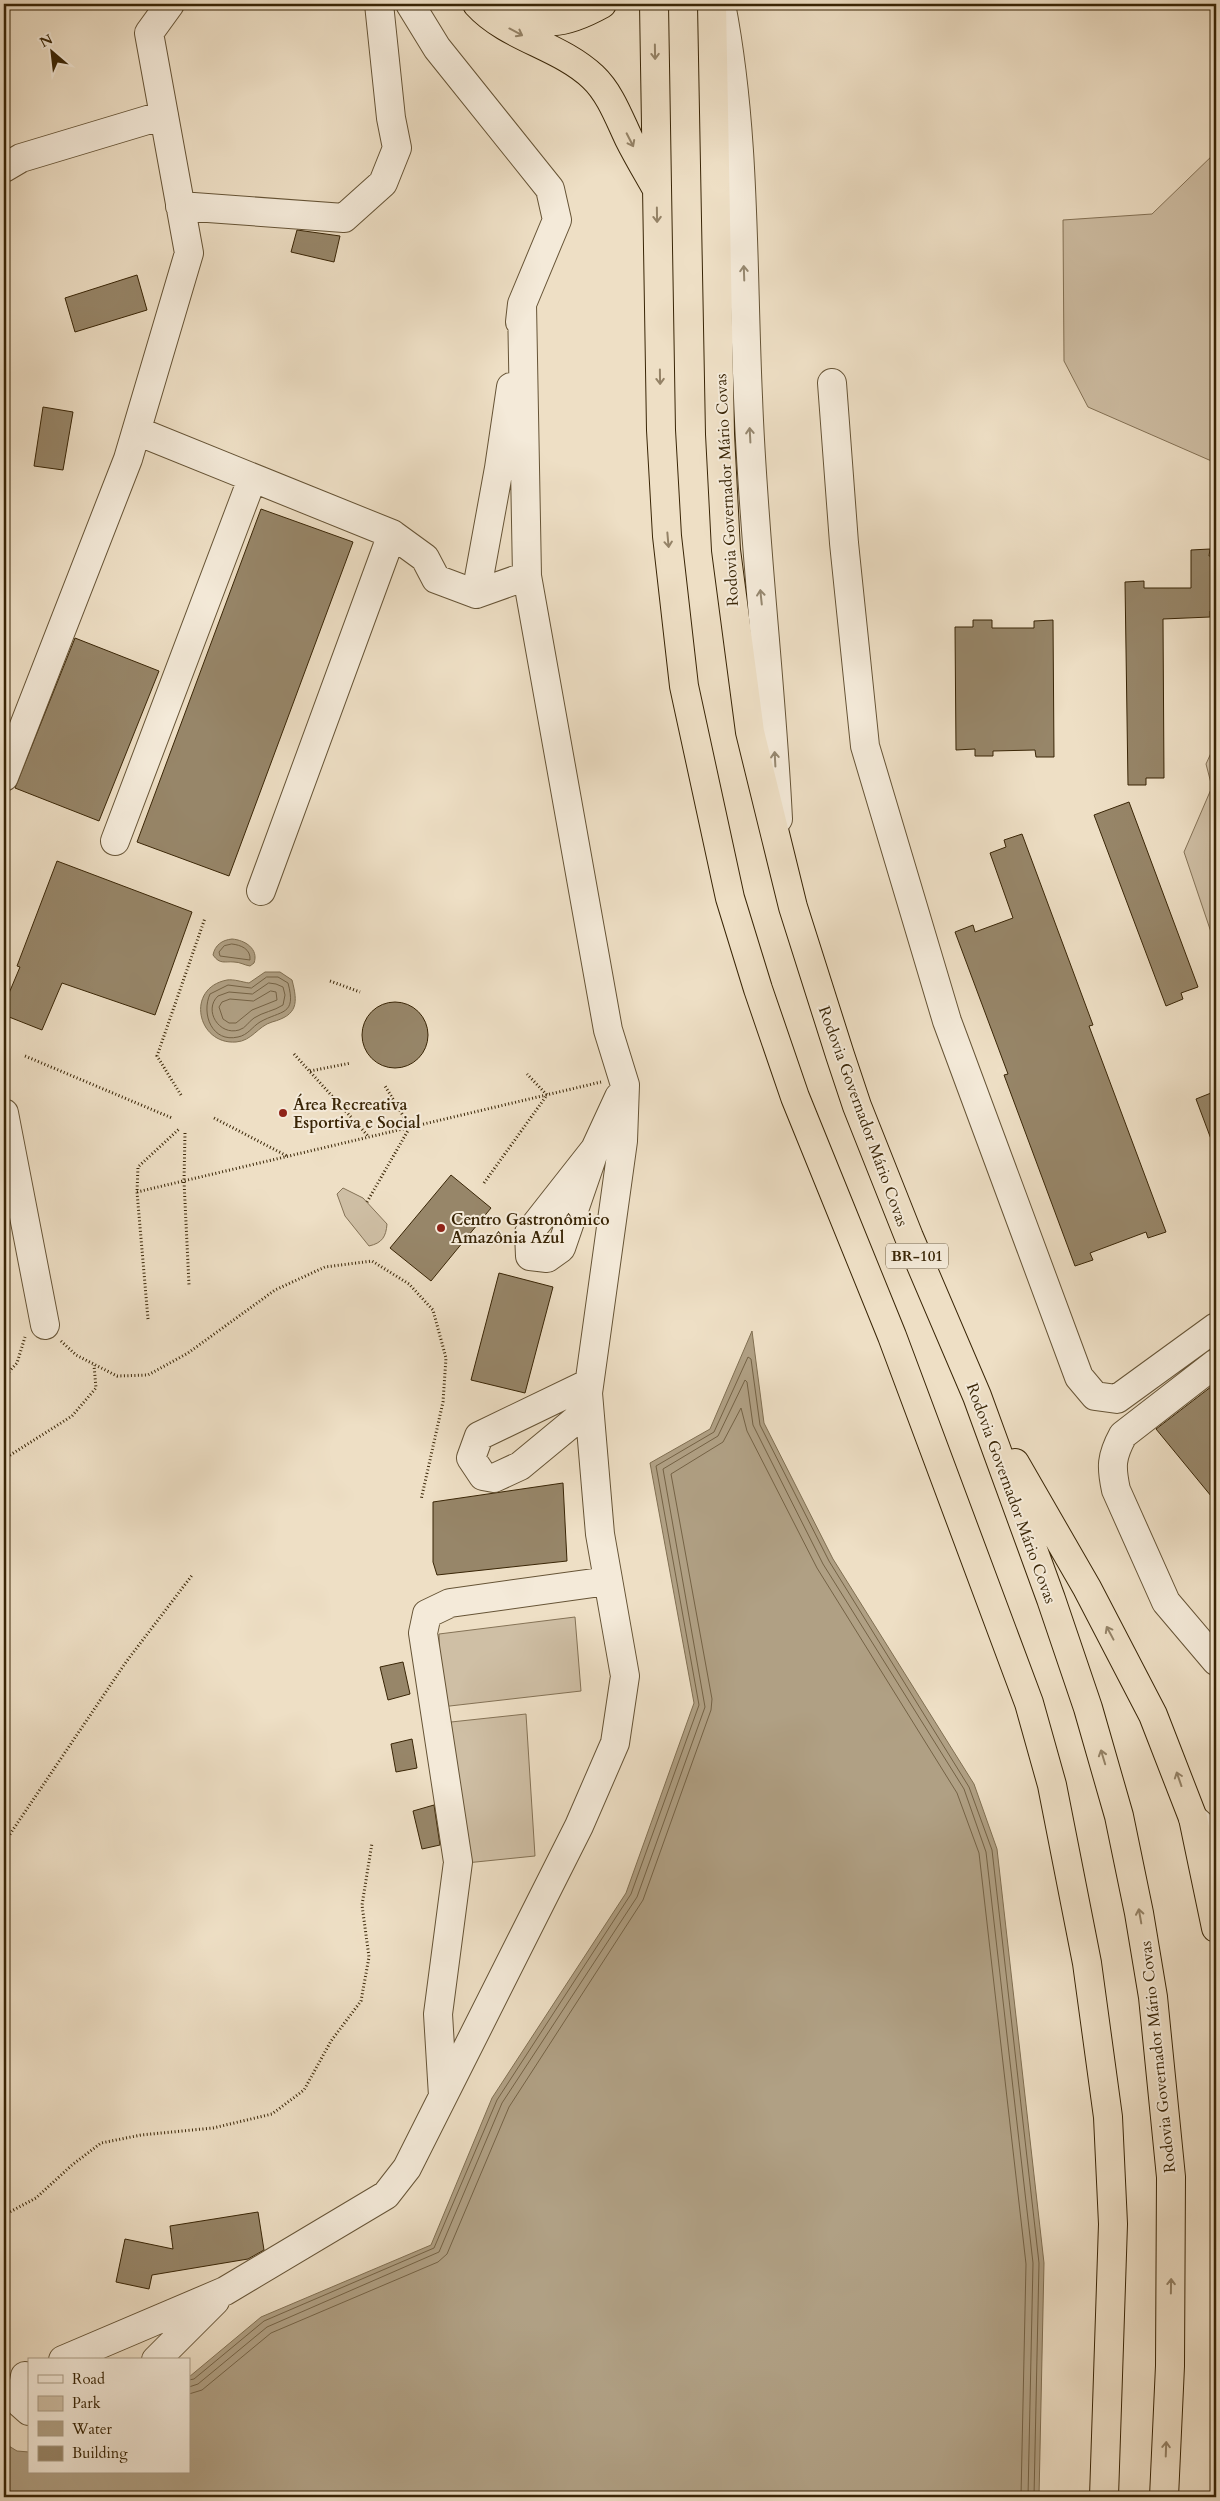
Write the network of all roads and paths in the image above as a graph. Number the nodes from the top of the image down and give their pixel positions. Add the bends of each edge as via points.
1 (170, 4) edge
2 (379, 4) edge
3 (410, 4) edge
4 (477, 4) edge
5 (504, 4) edge
6 (602, 4) edge
7 (654, 4) edge
8 (712, 4) edge
9 (721, 4) edge
10 (164, 115) junction
11 (4, 168) edge
12 (656, 188) junction
13 (180, 206) junction
14 (522, 304) junction
15 (832, 383) dead end
16 (137, 431) junction
17 (252, 479) junction
18 (392, 534) junction
19 (527, 576) junction
20 (476, 594) junction
21 (4, 777) edge
22 (115, 842) dead end
23 (780, 860) junction
24 (261, 891) dead end
25 (205, 918) dead end
26 (330, 981) dead end
27 (360, 992) dead end
28 (294, 1054) dead end
29 (25, 1056) dead end
30 (350, 1063) dead end
31 (310, 1071) junction
32 (527, 1074) dead end
33 (624, 1081) junction
34 (385, 1086) dead end
35 (181, 1095) dead end
36 (547, 1095) junction
37 (4, 1113) edge
38 (172, 1118) dead end
39 (214, 1118) dead end
40 (410, 1127) junction
41 (179, 1129) dead end
42 (185, 1133) dead end
43 (369, 1137) junction
44 (595, 1149) dead end
45 (288, 1156) junction
46 (184, 1181) junction
47 (484, 1183) dead end
48 (137, 1192) junction
49 (367, 1202) dead end
50 (189, 1285) dead end
51 (148, 1319) dead end
52 (45, 1326) joint
53 (1216, 1327) edge
54 (1216, 1363) edge
55 (94, 1365) junction
56 (977, 1396) junction
57 (4, 1459) edge
58 (421, 1500) dead end
59 (193, 1574) dead end
60 (608, 1581) junction
61 (1216, 1661) edge
62 (1192, 1818) junction
63 (1216, 1839) edge
64 (372, 1843) dead end
65 (4, 1844) edge
66 (1216, 1928) edge
67 (443, 2097) junction
68 (4, 2215) edge
69 (225, 2292) junction
70 (68, 2358) edge
71 (158, 2358) edge
72 (19, 2374) edge
73 (4, 2401) edge
74 (28, 2410) edge
75 (28, 2414) edge
76 (1104, 2497) edge
77 (1164, 2497) edge

1 - 10 street via 149,33
2 - 13 street via 397,148 383,183 344,218
3 - 14 street via 436,48 550,189 557,220
4 -> 12 highway via 516,32 592,77 616,111
5 - 6 highway via 535,20 549,23 583,15
7 -> 12 highway, BR-101
8 - 23 highway, Rodovia Governador Mário Covas / BR-101 via 720,434 726,550 750,732
23 -> 9 street via 774,732 755,539 739,144 732,62
10 - 11 street via 21,158
10 - 13 street
12 -> 76 highway, BR-101 via 661,430 674,609 684,686 730,898 795,1097 892,1336 1029,1703 1061,1824 1087,1962 1111,2161 1113,2224
13 - 16 street via 189,253
14 - 19 street
14 - 20 street via 499,468
15 - 53 street via 864,746 947,1021 1079,1377 1094,1396 1117,1399
16 - 17 street
16 - 21 street
17 - 18 street
17 - 22 street
18 - 20 street via 425,558 436,579
18 - 24 street
19 - 20 street
19 - 33 street via 608,1030
23 - 56 highway, Rodovia Governador Mário Covas / BR-101 via 812,972 858,1106 909,1237
25 - 35 path via 157,1056
26 - 27 path
28 - 31 path
29 - 38 path
30 - 31 path
31 - 43 path
32 - 36 path
33 - 36 path
33 - 44 street
33 - 60 street via 623,1141 589,1396 600,1534
34 - 40 path
36 - 40 path
36 - 47 path
37 - 52 street
39 - 45 path
40 - 43 path
40 - 49 path
41 - 48 path via 138,1167
42 - 46 path
43 - 45 path
45 - 46 path
46 - 48 path
46 - 50 path
48 - 51 path
52 - 55 path via 76,1355
54 - 61 street via 1123,1435 1114,1452 1112,1472 1116,1490 1166,1602
55 - 57 path via 96,1388 72,1416
55 - 58 path via 117,1376 148,1375 188,1353 274,1290 325,1267 372,1261 408,1284 433,1310 446,1358 443,1402
62 -> 56 highway via 1153,1715 1087,1588
77 -> 56 highway, Rodovia Governador Mário Covas / BR-101 via 1170,2366 1171,2186 1153,1996 1139,1913 1117,1808 1088,1708
59 - 65 path via 126,1662
60 - 67 street via 626,1676 615,1743 580,1826
60 - 67 street via 450,1603 427,1614 423,1633 458,1862 438,2014
62 - 63 street
62 - 66 highway
64 - 68 path via 362,1905 369,1957 361,2001 331,2041 304,2090 272,2114 213,2128 141,2135 101,2143 36,2198
67 - 69 street via 407,2168 386,2195
69 - 70 street
69 - 71 street
72 - 74 street via 20,2403
73 - 75 street

